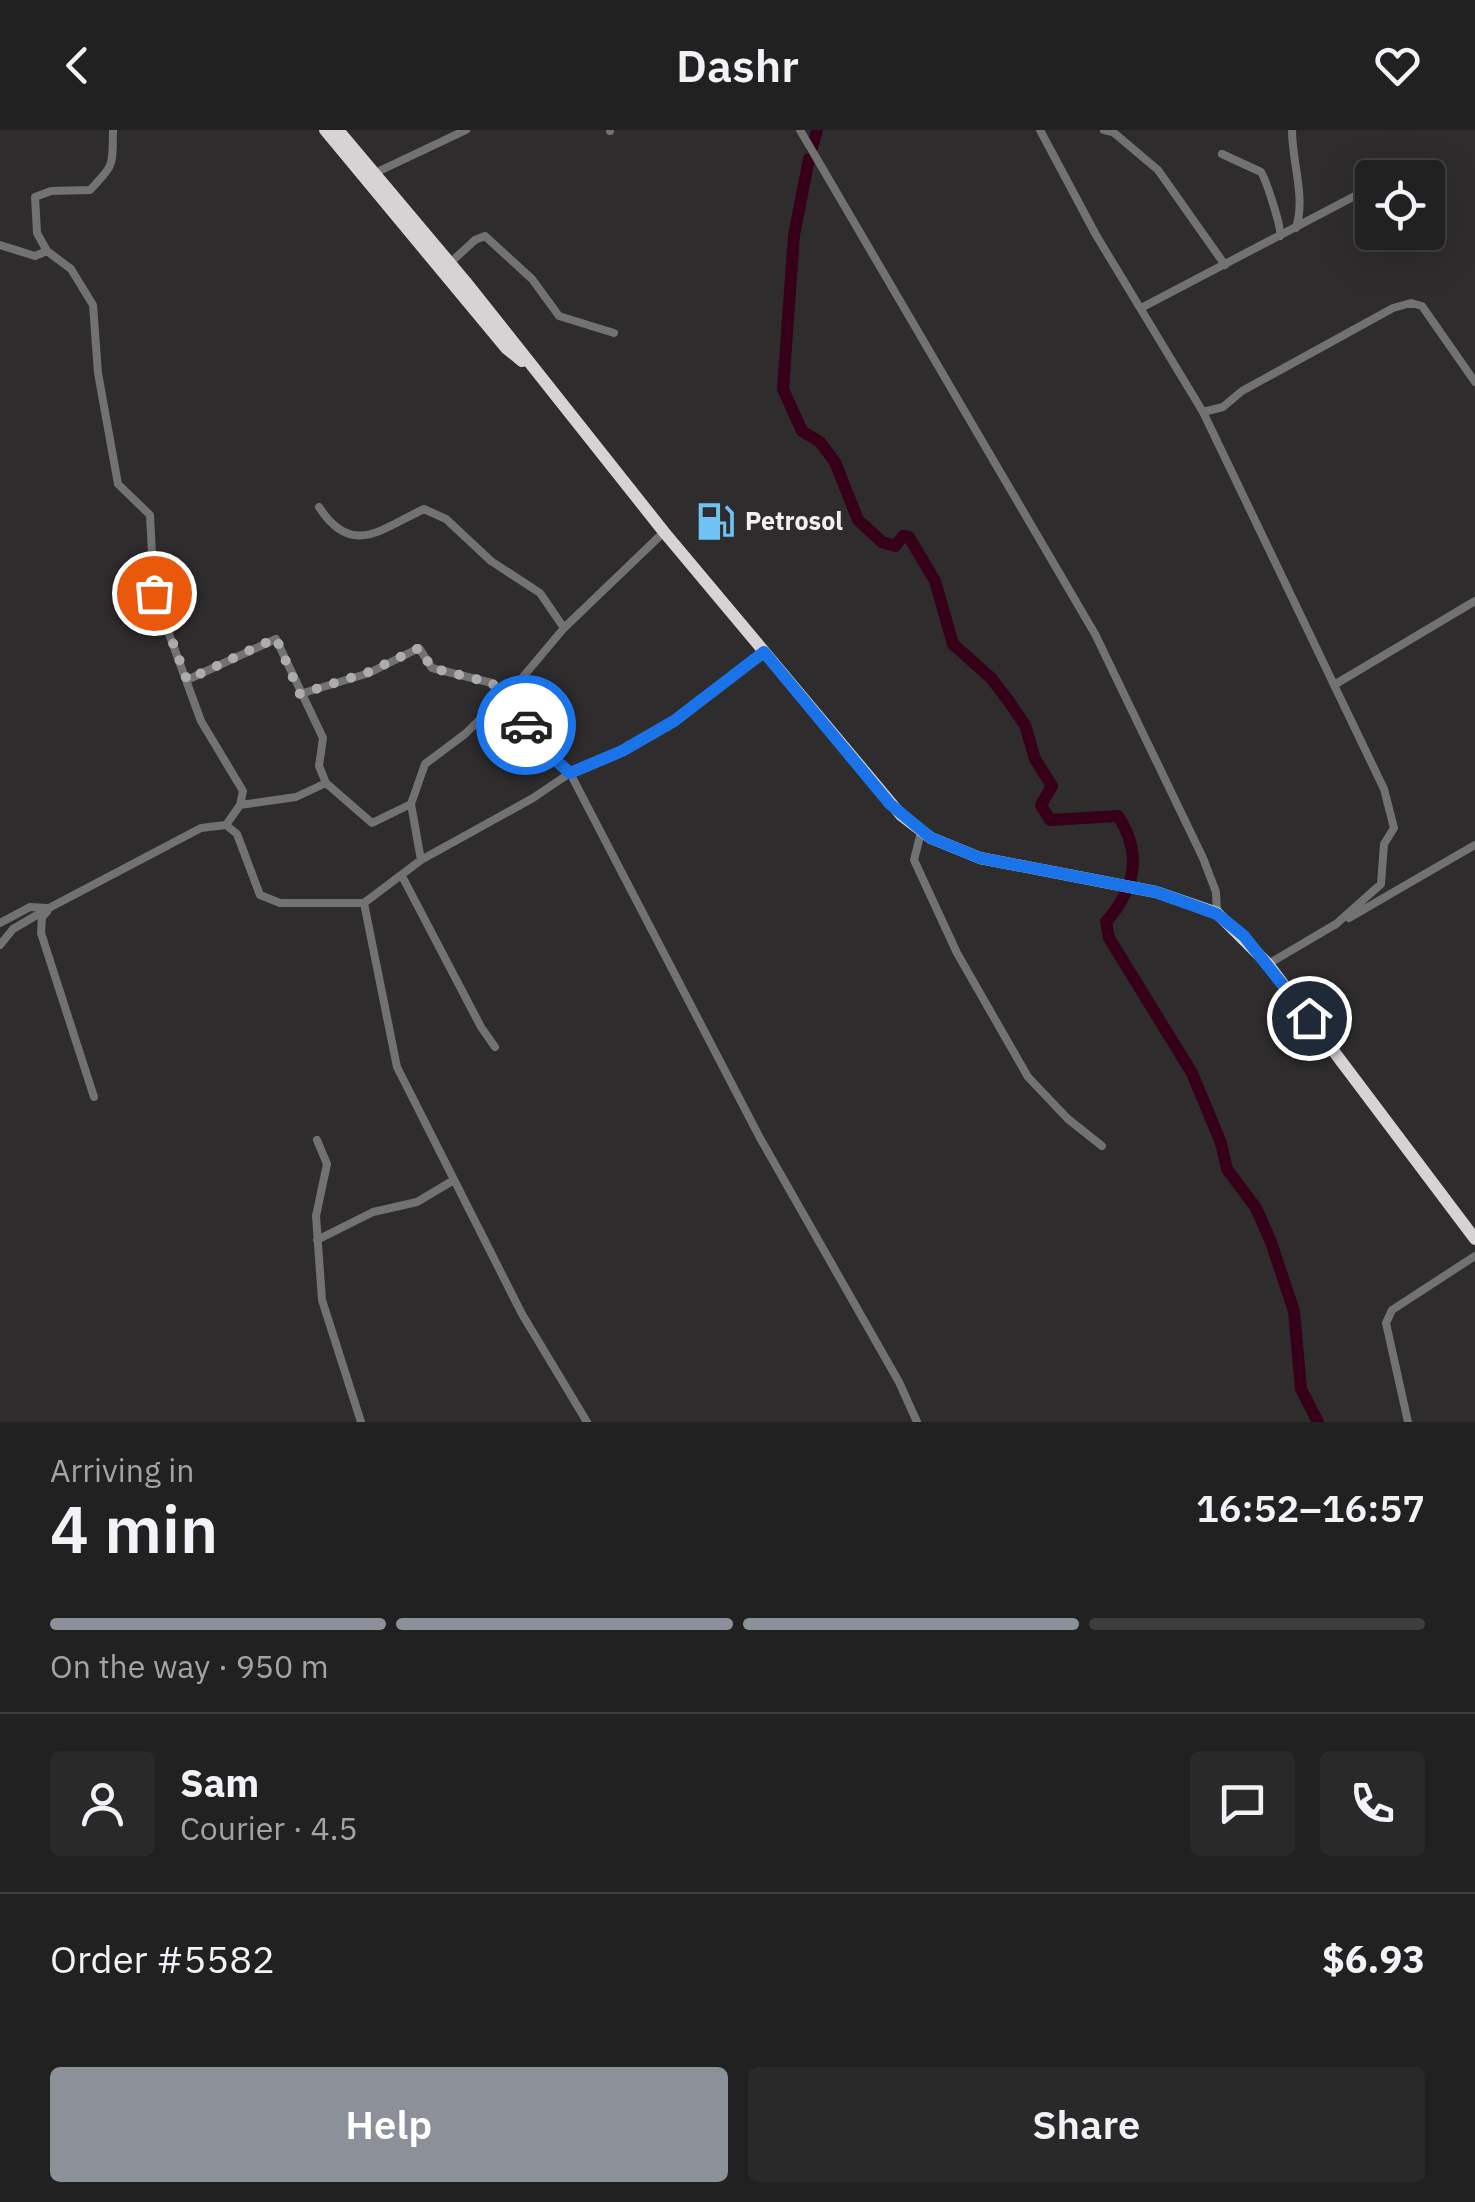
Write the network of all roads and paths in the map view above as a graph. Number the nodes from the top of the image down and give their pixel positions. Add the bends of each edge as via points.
1 (113, 130) edge
2 (326, 130) edge
3 (338, 130) edge
4 (466, 130) edge
5 (800, 130) edge
6 (1040, 130) edge
7 (1104, 130) edge
8 (1292, 130) edge
9 (1222, 154) dead end
10 (376, 173) junction
11 (1355, 196) edge
12 (1296, 228) junction
13 (1280, 236) junction
14 (0, 245) edge
15 (47, 251) junction
16 (450, 264) junction
17 (1226, 265) junction
18 (1141, 308) junction
19 (614, 332) dead end
20 (539, 376) junction
21 (1475, 382) edge
22 (1202, 412) junction
23 (319, 507) dead end
24 (664, 532) junction
25 (1475, 601) edge
26 (564, 628) junction
27 (764, 652) junction
28 (187, 680) junction
29 (1334, 686) junction
30 (300, 694) junction
31 (504, 694) junction
32 (570, 773) junction
33 (326, 783) junction
34 (411, 804) junction
35 (240, 805) junction
36 (226, 825) junction
37 (921, 831) junction
38 (1475, 846) edge
39 (421, 860) junction
40 (402, 876) junction
41 (364, 904) junction
42 (51, 907) junction
43 (1217, 914) junction
44 (0, 923) edge
45 (1336, 925) junction
46 (0, 945) edge
47 (1268, 964) junction
48 (495, 1047) dead end
49 (94, 1097) dead end
50 (317, 1140) dead end
51 (1102, 1146) dead end
52 (454, 1180) junction
53 (317, 1240) junction
54 (1475, 1240) edge
55 (1475, 1256) edge
56 (361, 1422) edge
57 (587, 1422) edge
58 (917, 1422) edge
59 (1408, 1422) edge

1 - 15 street via 115,156 90,190 34,197 37,232
2 - 20 highway via 506,348
3 - 10 highway
4 - 10 street
5 - 43 street via 1096,634 1203,858
6 - 18 street
7 - 17 street via 1158,170
8 - 12 street via 1302,199
9 - 13 street via 1262,172
10 - 16 highway
11 - 12 street
12 - 13 street
13 - 17 street
14 - 15 street via 35,256
15 - 28 street via 71,269 93,305 118,484 150,515 154,593
16 - 19 street via 485,236 532,279 559,316
16 - 20 highway
17 - 18 street
18 - 22 street
20 - 24 highway
21 - 22 street via 1422,306 1410,303 1223,407
22 - 29 street
23 - 26 street via 352,538 424,509 446,519 540,594
24 - 26 street
24 - 27 highway
25 - 29 street
26 - 31 street
27 - 32 street via 674,721
27 - 37 highway via 890,804
28 - 30 street via 276,638
28 - 35 street via 201,722 242,791
29 - 45 street via 1384,790 1394,828 1384,844 1381,884
30 - 31 street via 419,648 432,668 492,683
30 - 33 street via 323,738 319,766
31 - 32 street via 540,746
31 - 34 street via 425,764
32 - 39 street
32 - 58 street via 724,1072
33 - 34 street via 372,823
33 - 35 street via 296,796
34 - 39 street
35 - 36 street
36 - 41 street via 237,834 260,895 280,903
36 - 42 street via 200,828
37 - 43 highway via 980,858 1156,892
37 - 51 street via 914,860 956,953 1028,1077
38 - 45 street
39 - 40 street
40 - 41 street
40 - 48 street
41 - 52 street via 397,1067
42 - 44 street via 30,908
42 - 46 street
42 - 49 street via 42,916 42,933
43 - 47 highway
45 - 47 street
47 - 54 highway
50 - 53 street via 327,1164
52 - 53 street via 418,1202 372,1212
52 - 57 street
53 - 56 street via 322,1300
55 - 59 street via 1392,1310 1386,1324

